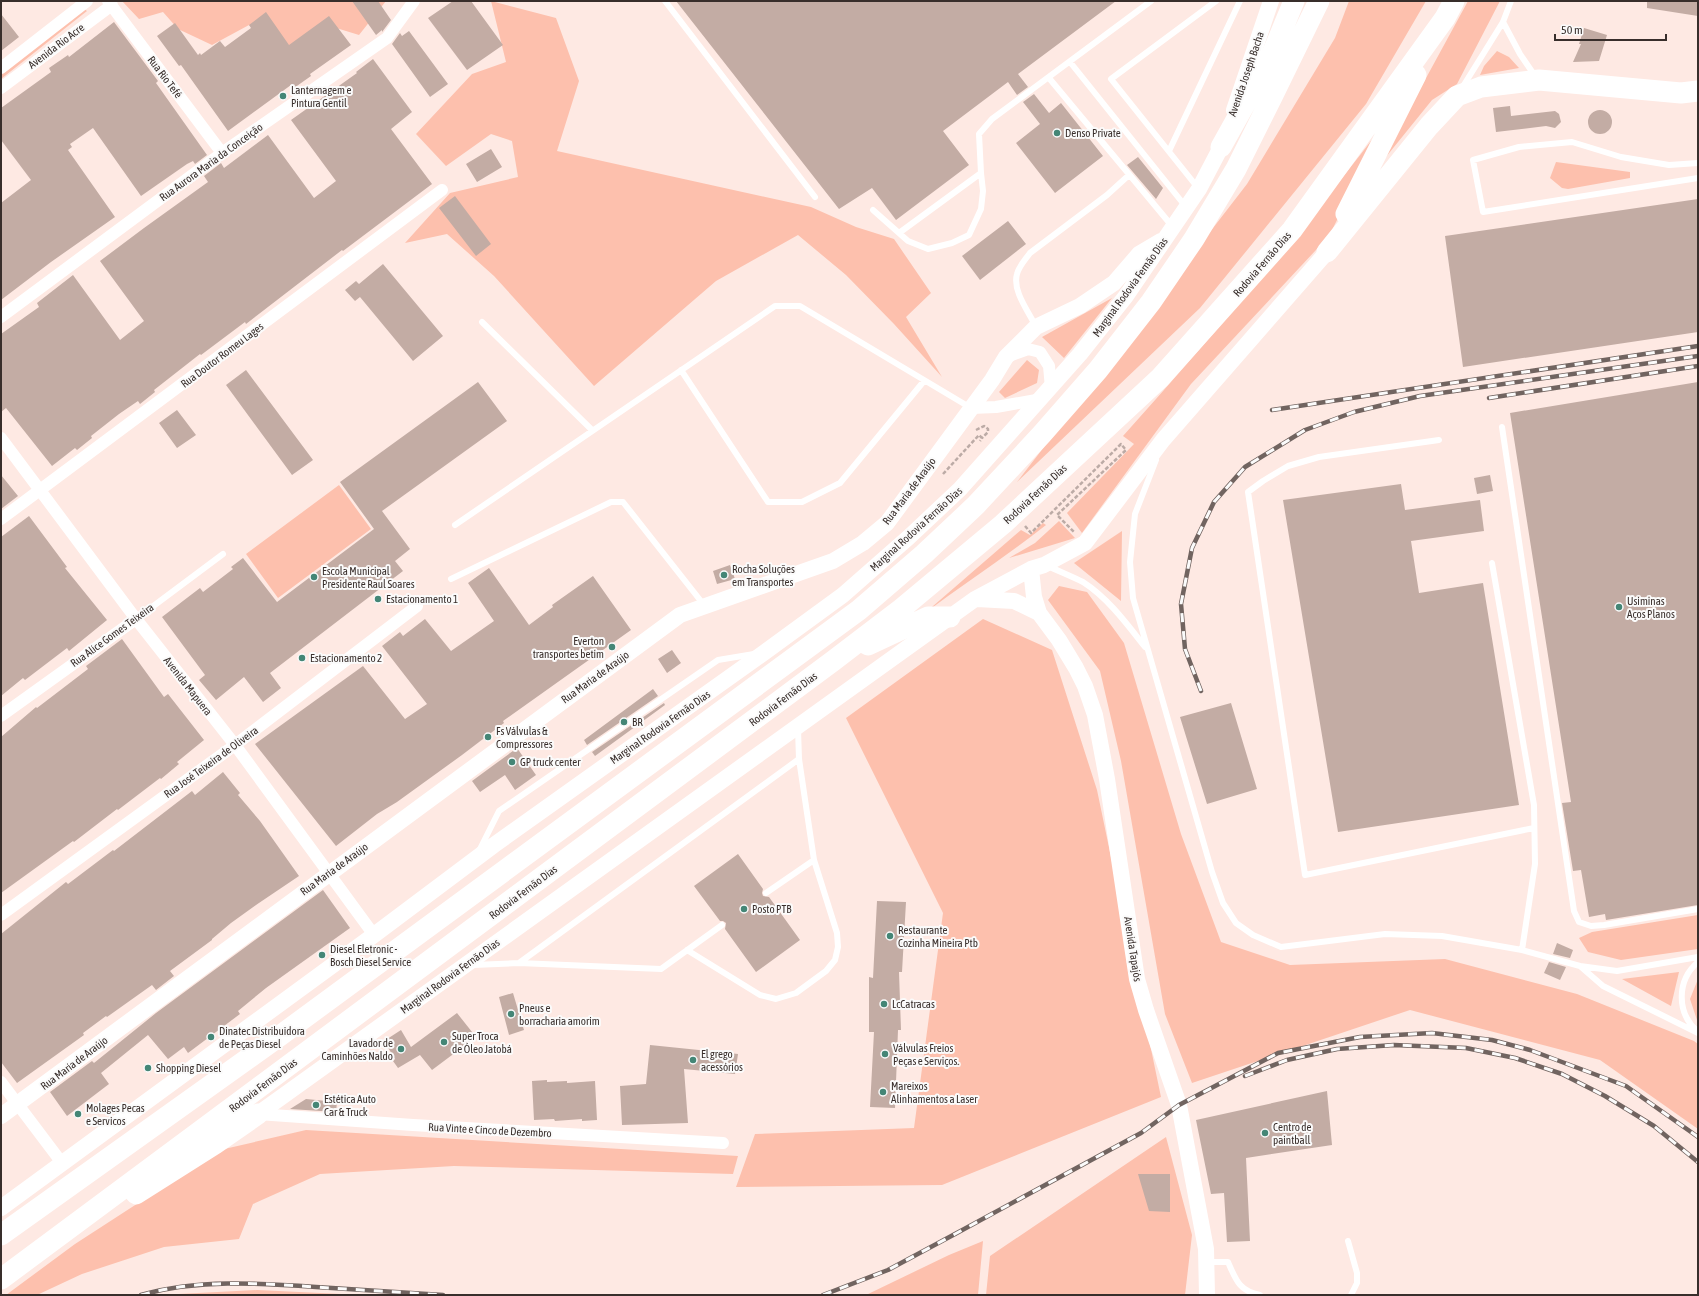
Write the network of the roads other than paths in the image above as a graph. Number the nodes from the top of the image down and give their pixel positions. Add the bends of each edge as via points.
1 (87, 1) edge
2 (414, 1) edge
3 (665, 1) edge
4 (1151, 1) edge
5 (1216, 1) edge
6 (1240, 1) edge
7 (1271, 1) edge
8 (1294, 1) edge
9 (1319, 1) edge
10 (1511, 1) edge
11 (110, 3) edge
12 (1449, 9) edge
13 (1503, 22) junction
14 (1070, 62) junction
15 (1, 68) edge
16 (1049, 78) junction
17 (1538, 80) junction
18 (1, 88) edge
19 (1698, 91) edge
20 (1457, 96) junction
21 (1221, 147) junction
22 (1169, 151) junction
23 (222, 153) junction
24 (1698, 163) edge
25 (981, 173) junction
26 (1129, 175) junction
27 (1698, 178) edge
28 (1198, 189) junction
29 (442, 190) dead end
30 (815, 198) dead end
31 (1186, 207) junction
32 (873, 210) dead end
33 (899, 233) junction
34 (1169, 233) junction
35 (1327, 252) junction
36 (1, 317) edge
37 (482, 322) dead end
38 (1036, 327) junction
39 (1006, 357) junction
40 (681, 370) junction
41 (924, 381) junction
42 (1046, 394) junction
43 (971, 408) junction
44 (1502, 427) dead end
45 (592, 430) junction
46 (1, 438) edge
47 (1164, 440) junction
48 (1438, 440) dead end
49 (40, 491) junction
50 (1, 519) edge
51 (455, 525) dead end
52 (223, 554) dead end
53 (1492, 563) dead end
54 (1038, 567) junction
55 (451, 578) dead end
56 (975, 599) junction
57 (417, 606) dead end
58 (705, 606) junction
59 (1039, 612) junction
60 (950, 617) junction
61 (136, 619) junction
62 (1147, 650) junction
63 (765, 652) junction
64 (833, 661) junction
65 (1, 716) edge
66 (798, 726) junction
67 (235, 745) junction
68 (799, 759) junction
69 (1534, 828) junction
70 (475, 859) junction
71 (814, 860) junction
72 (328, 874) junction
73 (766, 893) dead end
74 (1698, 909) edge
75 (1, 915) edge
76 (722, 924) dead end
77 (374, 935) junction
78 (687, 950) junction
79 (1522, 950) junction
80 (1698, 956) edge
81 (1698, 962) edge
82 (520, 963) junction
83 (465, 965) junction
84 (1580, 966) junction
85 (1698, 1032) edge
86 (1, 1082) edge
87 (18, 1105) junction
88 (258, 1114) junction
89 (1, 1116) edge
90 (723, 1143) dead end
91 (62, 1163) junction
92 (1, 1208) edge
93 (23, 1219) junction
94 (1, 1229) edge
95 (1, 1235) edge
96 (1348, 1240) dead end
97 (1206, 1262) junction
98 (1, 1280) edge
99 (1207, 1295) edge
100 (1260, 1295) edge
101 (1351, 1295) edge

1 - 15 street, Avenida Rio Acre
2 - 23 street, Rua Aurora Maria da Conceição via 387,38
3 - 30 lane
4 - 14 lane
5 - 22 lane via 1111,79
6 - 22 lane
7 - 21 main road, Avenida Joseph Bacha
8 - 21 highway via 1270,59
9 - 93 highway via 1236,169 1194,239 1151,302 1098,370 1042,434 976,505 924,554 859,610 281,1035
10 - 13 lane
11 - 18 street, Avenida Rio Acre
11 - 23 street, Rua Rio Tefé
12 - 35 highway
12 - 64 highway, Rodovia Fernão Dias via 1292,230 1160,378 1003,524 901,609
13 - 17 lane
13 - 20 lane
14 - 16 lane
14 - 31 lane
16 - 25 lane via 992,119 979,134
16 - 26 lane
17 - 19 highway via 1681,93
17 - 20 highway via 1481,87
20 - 35 highway
21 - 28 main road, Marginal Rodovia Fernão Dias
22 - 28 lane
23 - 36 street, Rua Aurora Maria da Conceição
24 - 27 lane via 1670,165 1621,158 1572,142 1519,147 1473,160 1484,212
25 - 33 lane
25 - 33 lane via 981,209 969,235 952,243 928,249 908,241
26 - 34 lane
26 - 38 lane via 1107,195 1030,253 1021,266 1016,276 1017,289
28 - 31 main road, Marginal Rodovia Fernão Dias
29 - 49 street, Rua Doutor Romeu Lages
31 - 34 main road, Marginal Rodovia Fernão Dias
32 - 33 lane
34 - 38 main road, Rua Maria de Araújo via 1139,254 1114,283 1080,306
34 - 42 main road, Marginal Rodovia Fernão Dias via 1126,296
35 - 47 main road, Marginal Rodovia Fernão Dias
37 - 45 lane
38 - 39 main road, Rua Maria de Araújo
39 - 42 street via 1028,348 1040,352 1049,366
39 - 43 main road, Rua Maria de Araújo
40 - 41 lane via 775,306 800,306
40 - 41 lane via 768,502 802,502 840,483
40 - 45 lane
41 - 43 lane
42 - 43 street via 996,408
42 - 63 main road, Marginal Rodovia Fernão Dias via 960,489 920,527 843,595
43 - 58 main road, Rua Maria de Araújo via 887,523 863,543 833,561
44 - 74 lane via 1574,911 1579,922 1591,926
45 - 51 lane
46 - 49 street, Avenida Mapuera
47 - 54 main road, Marginal Rodovia Fernão Dias via 1085,543
47 - 62 lane via 1135,514 1130,562 1133,598
48 - 69 lane via 1319,457 1288,466 1248,492 1305,876
49 - 50 street, Rua Doutor Romeu Lages
49 - 61 street, Avenida Mapuera
52 - 61 lane, Rua Alice Gomes Teixeira
53 - 69 lane via 1534,806
54 - 56 main road, Marginal Rodovia Fernão Dias
54 - 59 main road, Avenida Tapajós via 1034,597
54 - 62 lane via 1082,582 1096,591 1124,620
55 - 58 lane via 611,502 624,502
56 - 59 main road via 1014,601
56 - 60 main road, Marginal Rodovia Fernão Dias
57 - 67 street, Rua José Teixeira de Oliveira
58 - 72 main road, Rua Maria de Araújo via 680,615
59 - 97 main road, Avenida Tapajós via 1076,668 1095,715 1137,979 1179,1105 1206,1249
60 - 64 highway via 928,617
60 - 66 main road, Marginal Rodovia Fernão Dias
61 - 65 street, Rua Alice Gomes Teixeira
61 - 67 street, Avenida Mapuera
62 - 79 lane via 1212,872 1223,903 1236,923 1253,935 1281,947 1385,934 1442,936
63 - 70 main road, Marginal Rodovia Fernão Dias
63 - 70 lane via 718,660 499,811
64 - 98 highway, Rodovia Fernão Dias
66 - 68 lane
66 - 83 main road, Marginal Rodovia Fernão Dias
67 - 72 street, Avenida Mapuera
67 - 75 street, Rua José Teixeira de Oliveira
68 - 71 lane
68 - 82 lane
69 - 79 lane via 1535,864
70 - 77 main road, Marginal Rodovia Fernão Dias
71 - 73 lane
71 - 78 lane via 837,933 838,947 835,960 826,971 796,993 776,999 760,995
72 - 77 street, Avenida Mapuera
72 - 87 main road, Rua Maria de Araújo
76 - 78 lane
77 - 91 main road, Marginal Rodovia Fernão Dias
78 - 82 lane via 661,969
79 - 84 lane
80 - 84 lane via 1617,972
81 - 85 lane via 1687,975 1682,989 1682,1004 1686,1018
82 - 83 lane
83 - 88 main road, Marginal Rodovia Fernão Dias
84 - 85 lane via 1603,986
86 - 87 street
87 - 89 main road, Rua Maria de Araújo
87 - 91 street
88 - 90 street, Rua Vinte e Cinco de Dezembro
88 - 98 highway
91 - 92 main road, Marginal Rodovia Fernão Dias
93 - 94 highway
93 - 95 highway
96 - 101 lane via 1357,1273 1357,1283
97 - 99 main road, Avenida Tapajós
97 - 100 lane via 1228,1262 1241,1288

